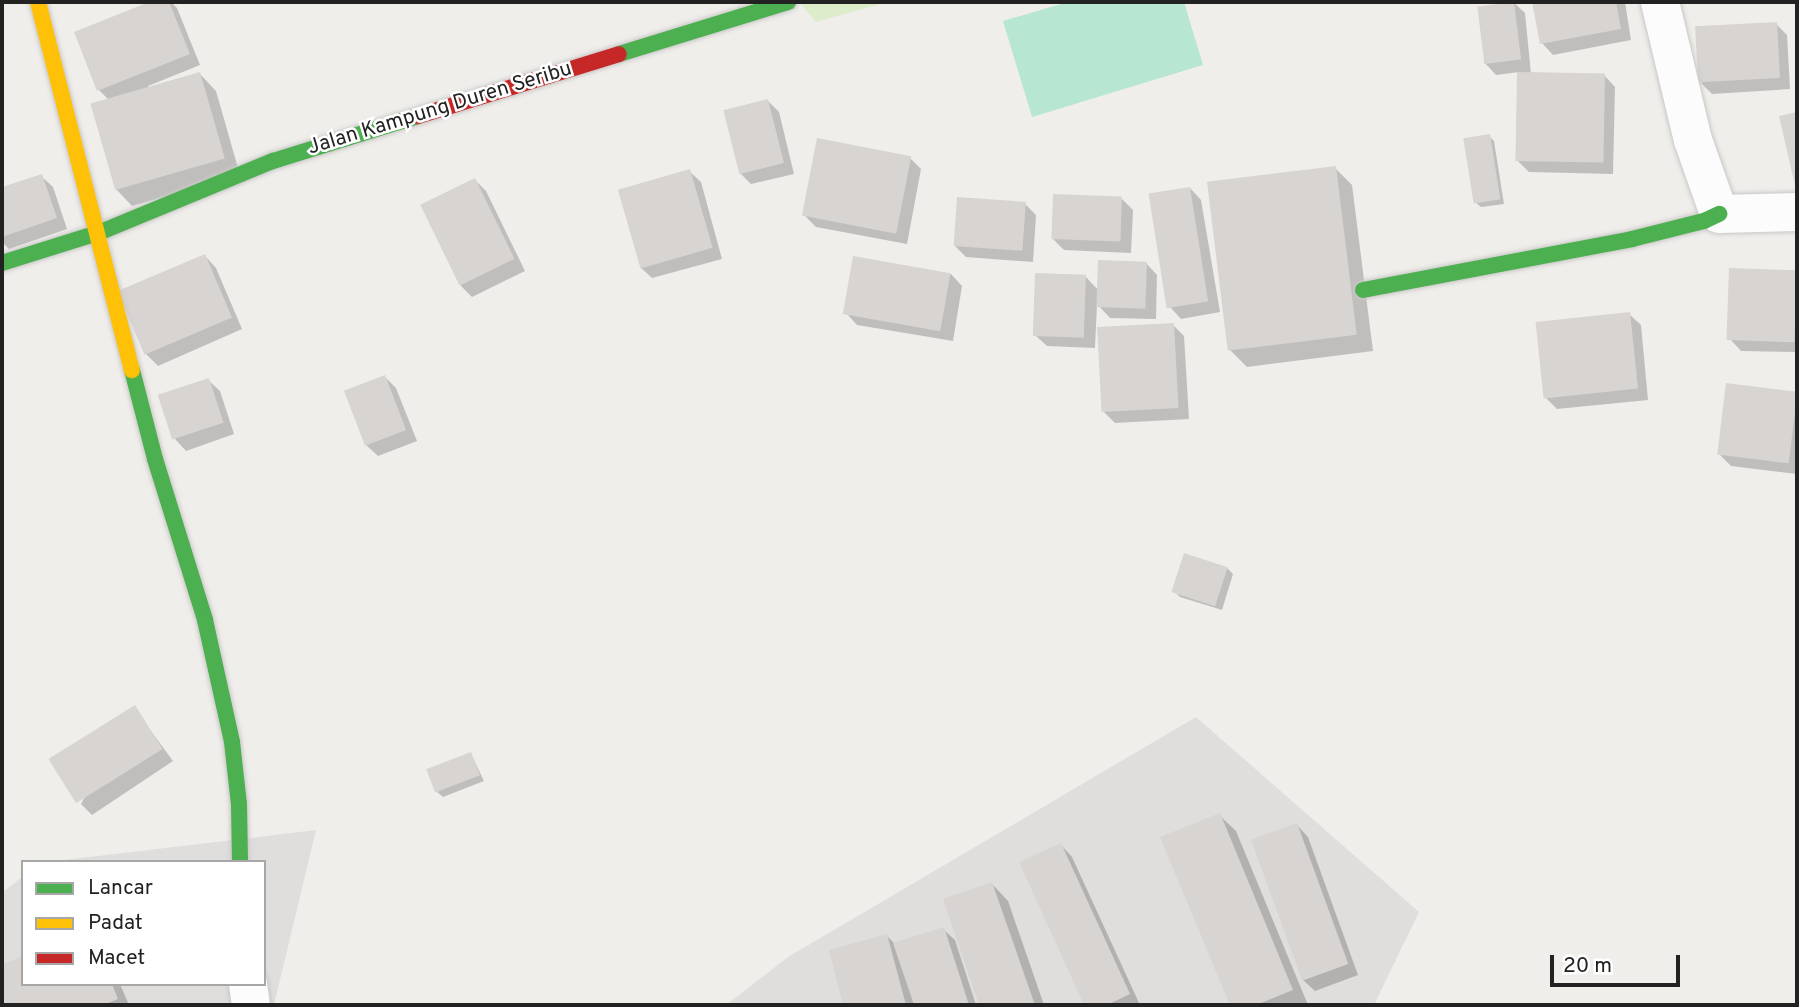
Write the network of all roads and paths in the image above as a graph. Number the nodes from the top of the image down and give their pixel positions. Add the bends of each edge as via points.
1 (37, 2) edge
2 (788, 2) edge
3 (1660, 2) edge
4 (1797, 212) edge
5 (1719, 214) junction
6 (98, 233) junction
7 (2, 263) edge
8 (1363, 290) dead end
9 (240, 860) edge
10 (247, 986) edge
11 (251, 1005) edge

1 - 6 street
2 - 6 street, Jalan Kampung Duren Seribu via 273,161
3 - 5 street via 1693,140
4 - 5 street
5 - 8 street via 1632,239
6 - 7 street, Jalan Kampung Duren Seribu
6 - 9 street via 155,459 205,620 237,791
10 - 11 street

